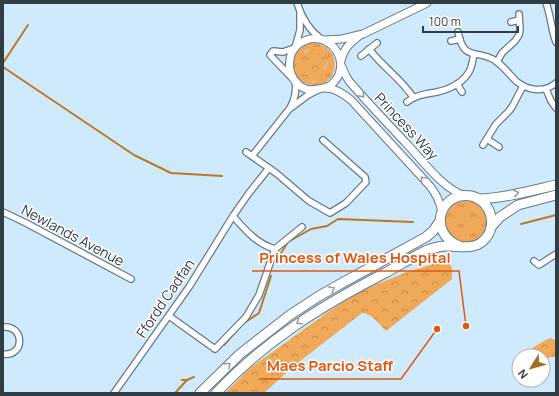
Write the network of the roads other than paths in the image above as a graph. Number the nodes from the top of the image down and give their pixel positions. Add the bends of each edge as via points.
1 (427, 3) edge
2 (546, 3) edge
3 (550, 3) edge
4 (298, 6) edge
5 (550, 13) junction
6 (511, 22) dead end
7 (458, 32) dead end
8 (362, 34) junction
9 (322, 39) junction
10 (460, 39) junction
11 (451, 41) dead end
12 (556, 42) edge
13 (377, 43) dead end
14 (295, 48) junction
15 (369, 49) junction
16 (474, 54) junction
17 (361, 56) dead end
18 (341, 62) junction
19 (497, 62) junction
20 (294, 80) junction
21 (556, 83) edge
22 (457, 84) junction
23 (523, 86) junction
24 (321, 89) junction
25 (546, 89) junction
26 (462, 92) dead end
27 (413, 97) junction
28 (407, 102) dead end
29 (290, 108) junction
30 (556, 108) edge
31 (323, 140) dead end
32 (499, 147) dead end
33 (246, 152) dead end
34 (252, 156) junction
35 (269, 168) junction
36 (556, 185) edge
37 (556, 195) edge
38 (465, 196) junction
39 (478, 199) junction
40 (3, 212) edge
41 (442, 212) junction
42 (233, 216) junction
43 (440, 222) junction
44 (302, 227) dead end
45 (491, 227) junction
46 (459, 246) junction
47 (275, 249) junction
48 (556, 254) edge
49 (534, 261) dead end
50 (131, 279) dead end
51 (168, 316) junction
52 (3, 327) edge
53 (3, 354) edge
54 (114, 393) edge
55 (200, 393) edge
56 (216, 393) edge

1 - 8 street
2 - 5 street
3 - 5 street
4 - 9 street via 307,25
4 - 14 street via 300,30
5 - 12 street
6 - 19 street via 519,17 519,35
7 - 10 street
8 - 9 street via 342,39
8 - 18 street via 343,52
9 - 14 street via 308,39
9 - 18 street, Princess Way via 336,49
10 - 11 street
10 - 16 street via 465,50
13 - 15 street
14 - 20 street via 290,55 289,63
14 - 20 street via 283,52 273,51 270,55
15 - 17 street
15 - 27 street via 404,84
16 - 19 street
16 - 22 street via 470,70
18 - 24 street via 337,78 332,84
18 -> 38 street, Princess Way via 352,85 448,187
19 - 23 street
20 - 24 street, Princess Way via 304,88
20 - 29 street via 295,98
21 - 25 street
22 - 26 street
22 - 27 street via 441,91
23 - 25 street
23 - 32 street via 512,107 496,124 485,142
24 - 29 street
41 -> 24 street, Princess Way via 437,196 429,185 351,100 340,92
25 - 30 street
27 - 28 street
29 - 34 street
31 - 35 street via 365,177 366,182 346,203 330,213 309,201
33 - 34 street
34 - 35 street
35 - 42 street, Ffordd Cadfan
39 -> 36 main road
37 - 45 main road via 518,205 500,217
38 - 39 main road
38 - 41 main road via 451,200
39 - 45 main road via 489,210 492,218
40 - 50 street, Newlands Avenue
41 - 43 main road
42 - 47 street via 248,233 267,247
42 - 51 street, Ffordd Cadfan
43 - 46 main road via 448,240
55 -> 43 main road via 240,354 290,315 319,296 426,237
44 - 47 street
45 - 46 main road via 488,236 478,245
46 -> 56 main road via 438,247 425,251 317,311 256,355
47 - 51 street via 260,295 246,317 215,349
48 - 49 street via 539,265
51 - 54 street, Ffordd Cadfan
52 - 53 street via 14,329 20,337 20,342 12,354

